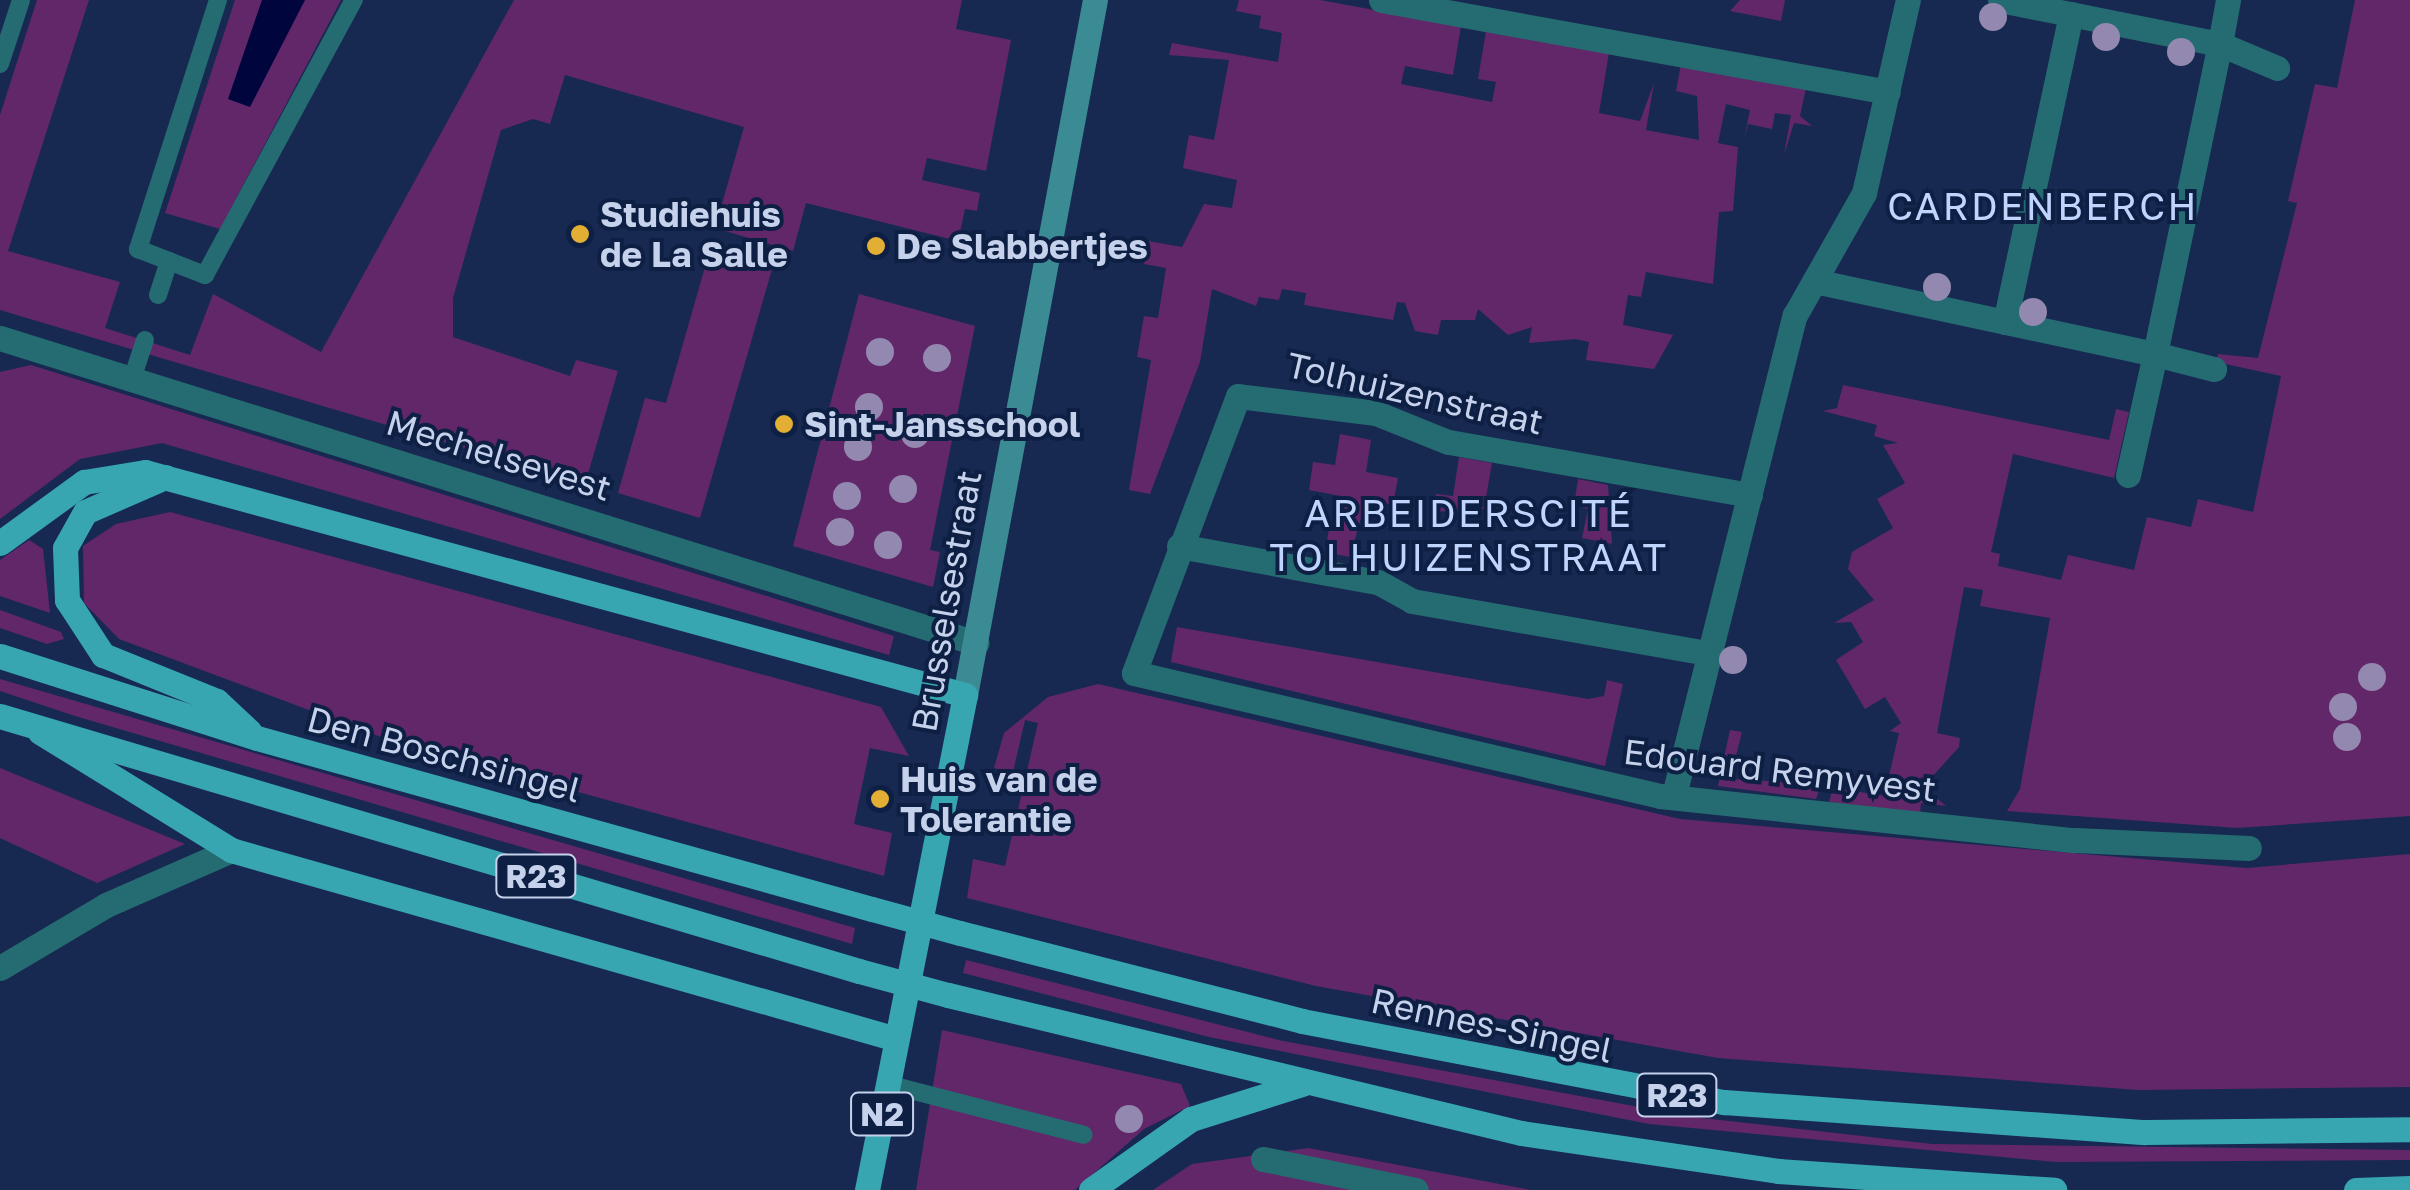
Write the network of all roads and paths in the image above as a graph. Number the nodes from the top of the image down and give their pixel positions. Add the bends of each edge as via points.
1 (21, 0) edge
2 (218, 0) edge
3 (354, 0) edge
4 (1095, 0) edge
5 (1381, 0) edge
6 (1908, 0) edge
7 (2000, 0) edge
8 (2228, 0) edge
9 (2071, 14) junction
10 (2220, 44) junction
11 (0, 64) edge
12 (2277, 68) dead end
13 (1888, 92) junction
14 (169, 261) junction
15 (1819, 282) junction
16 (158, 295) dead end
17 (2005, 322) junction
18 (0, 338) edge
19 (144, 340) dead end
20 (2154, 354) junction
21 (2214, 369) dead end
22 (132, 379) junction
23 (2128, 476) dead end
24 (165, 477) junction
25 (1750, 495) junction
26 (0, 543) edge
27 (1179, 546) junction
28 (976, 642) junction
29 (1708, 653) junction
30 (0, 656) edge
31 (1134, 673) joint
32 (966, 695) junction
33 (0, 716) edge
34 (40, 732) junction
35 (257, 738) junction
36 (1674, 795) junction
37 (2249, 848) dead end
38 (230, 850) junction
39 (872, 909) joint
40 (0, 968) edge
41 (894, 1038) junction
42 (888, 1084) junction
43 (1302, 1084) junction
44 (2410, 1129) edge
45 (1084, 1135) dead end
46 (1263, 1159) dead end
47 (2410, 1188) edge
48 (868, 1190) edge
49 (1092, 1190) edge
50 (1416, 1190) edge
51 (2054, 1190) edge
52 (2356, 1190) edge

1 - 11 lane
2 - 14 lane via 138,249
3 - 14 lane via 205,275
4 - 28 street, Brusselsestraat
5 - 13 street
6 - 13 street
7 - 9 street
8 - 10 street
9 - 10 street
9 - 17 street
10 - 12 street
10 - 20 street
13 - 15 street via 1864,194
14 - 16 lane
15 - 17 street
15 - 25 street via 1794,314
17 - 20 street
18 - 22 street, Mechelsevest
19 - 22 lane
20 - 21 street
20 - 23 street
22 - 28 street, Mechelsevest
24 - 26 main road via 124,470 84,482
24 - 32 main road
24 - 35 main road via 85,512 65,548 66,600 103,655 216,701
25 - 27 street, Tolhuizenstraat via 1448,442 1376,413 1257,394 1238,396 1224,417
25 - 29 street
27 - 29 street via 1378,582 1412,601
27 - 31 street, Tolhuizenstraat
28 - 32 street, Brusselsestraat
29 - 36 street
30 - 35 main road, Den Boschsingel / R23
31 - 36 street, Edouard Remyvest
32 - 41 main road, Brusselsestraat / N2
33 - 34 main road, R23
34 - 38 main road
34 - 43 main road, R23, bridge via 948,995
35 - 39 main road, Den Boschsingel / R23
36 - 37 street, Edouard Remyvest via 2075,840
38 - 40 street via 106,905
38 - 41 main road
39 - 44 main road, Rennes-Singel / R23, bridge via 1302,1021 1724,1102 2145,1132
41 - 42 main road, N2
42 - 45 lane
42 - 48 main road, N2
43 - 49 main road via 1191,1119
43 - 51 main road, R23 via 1678,1158
46 - 50 street
47 - 52 main road

